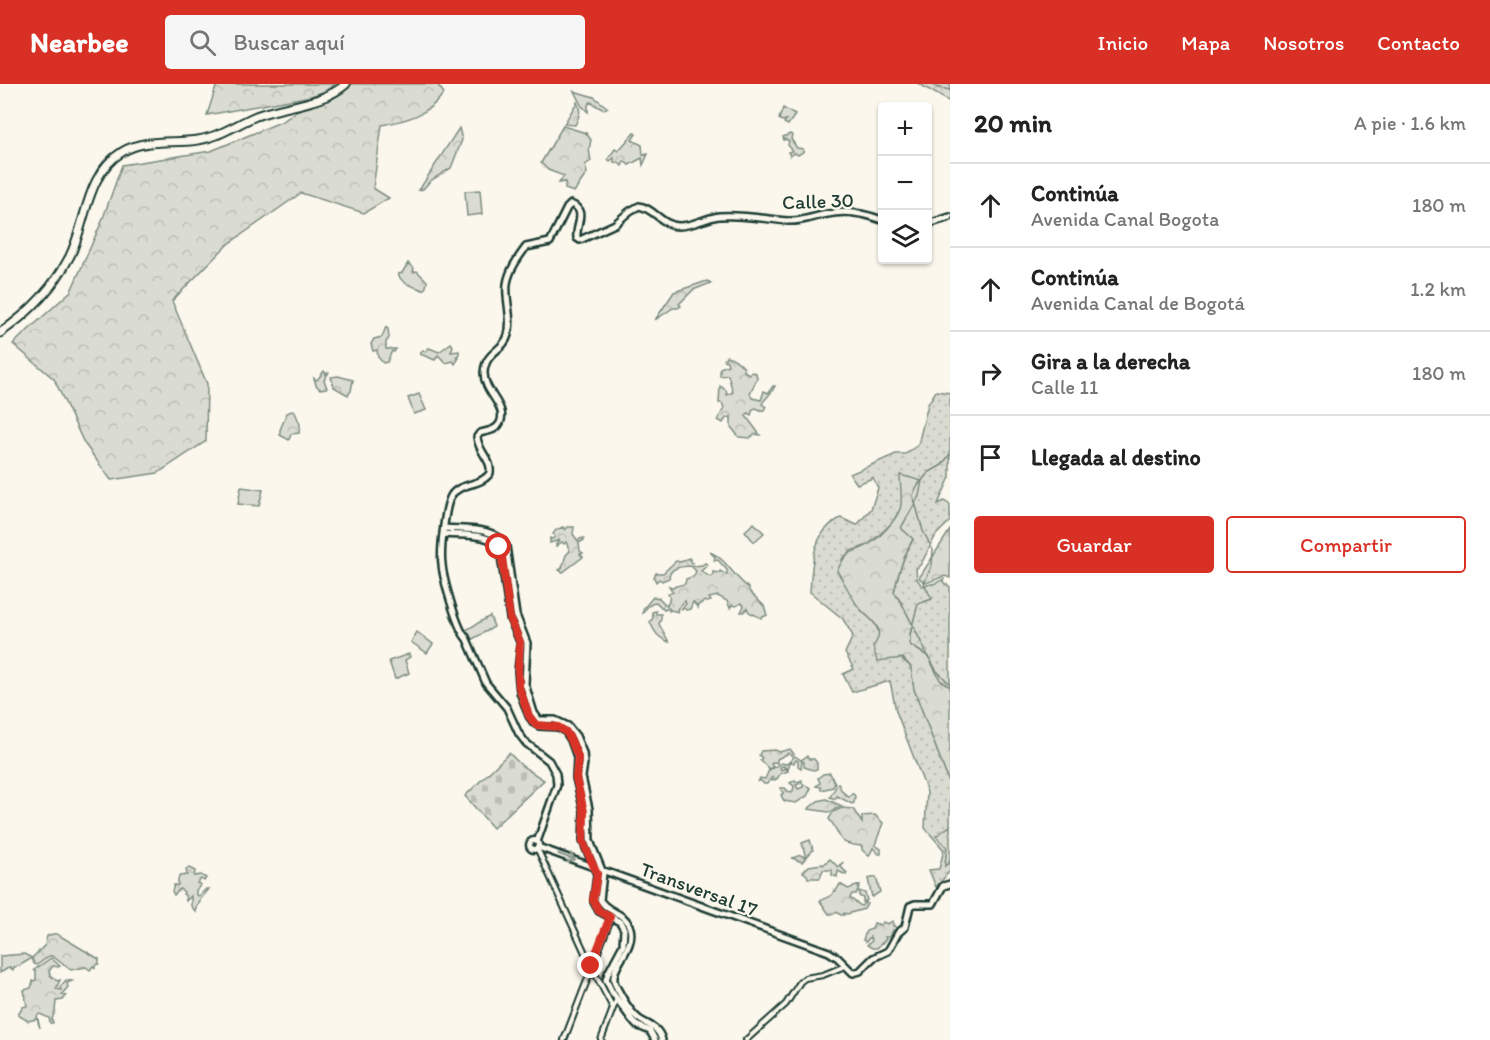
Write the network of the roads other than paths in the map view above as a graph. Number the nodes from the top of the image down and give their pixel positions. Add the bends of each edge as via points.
1 (346, 84) edge
2 (950, 217) edge
3 (878, 218) edge
4 (932, 222) edge
5 (0, 333) edge
6 (445, 531) junction
7 (536, 844) junction
8 (599, 869) junction
9 (950, 884) edge
10 (611, 914) junction
11 (591, 966) junction
12 (845, 966) junction
13 (618, 995) junction
14 (613, 1008) junction
15 (564, 1040) edge
16 (601, 1040) edge
17 (655, 1040) edge
18 (662, 1040) edge
19 (746, 1040) edge

1 - 5 highway via 327,96 274,110 215,136 137,146 112,159 93,186 75,243 57,277 30,309
2 - 4 main road
3 - 6 main road, Calle 30 via 839,213 788,221 718,216 677,226 639,206 615,224 583,239 577,238 580,214 571,204 550,242 526,247 507,283 511,326 505,341 487,359 484,373 490,394 500,406 499,424 477,437 490,465 488,477 453,494
6 - 7 main road via 445,567 466,638 486,683 507,708 522,739 549,761 556,776 557,785
6 - 8 main road via 487,538 496,542 502,555 511,620 520,642 518,683 536,725 555,726 571,740 578,757 576,778 584,812 583,841
6 - 8 main road via 491,532 506,546 516,614 527,640 527,693 537,718 564,724 577,738 584,759 582,777 589,809 589,840
7 -> 8 main road, Transversal 17
7 - 11 street
8 - 10 main road via 594,902 599,911
8 - 12 main road, Transversal 17 via 829,952
9 - 12 main road via 942,888 933,904 910,906 905,927 885,953 873,958 858,973
10 - 11 street
10 - 13 main road via 621,923 625,935 606,976 609,987
11 - 14 street
11 - 15 street
12 - 19 street via 800,982 786,1004
13 - 14 street
13 - 17 main road via 634,1023 650,1031
13 - 18 main road via 637,1017 656,1028
14 - 16 street

